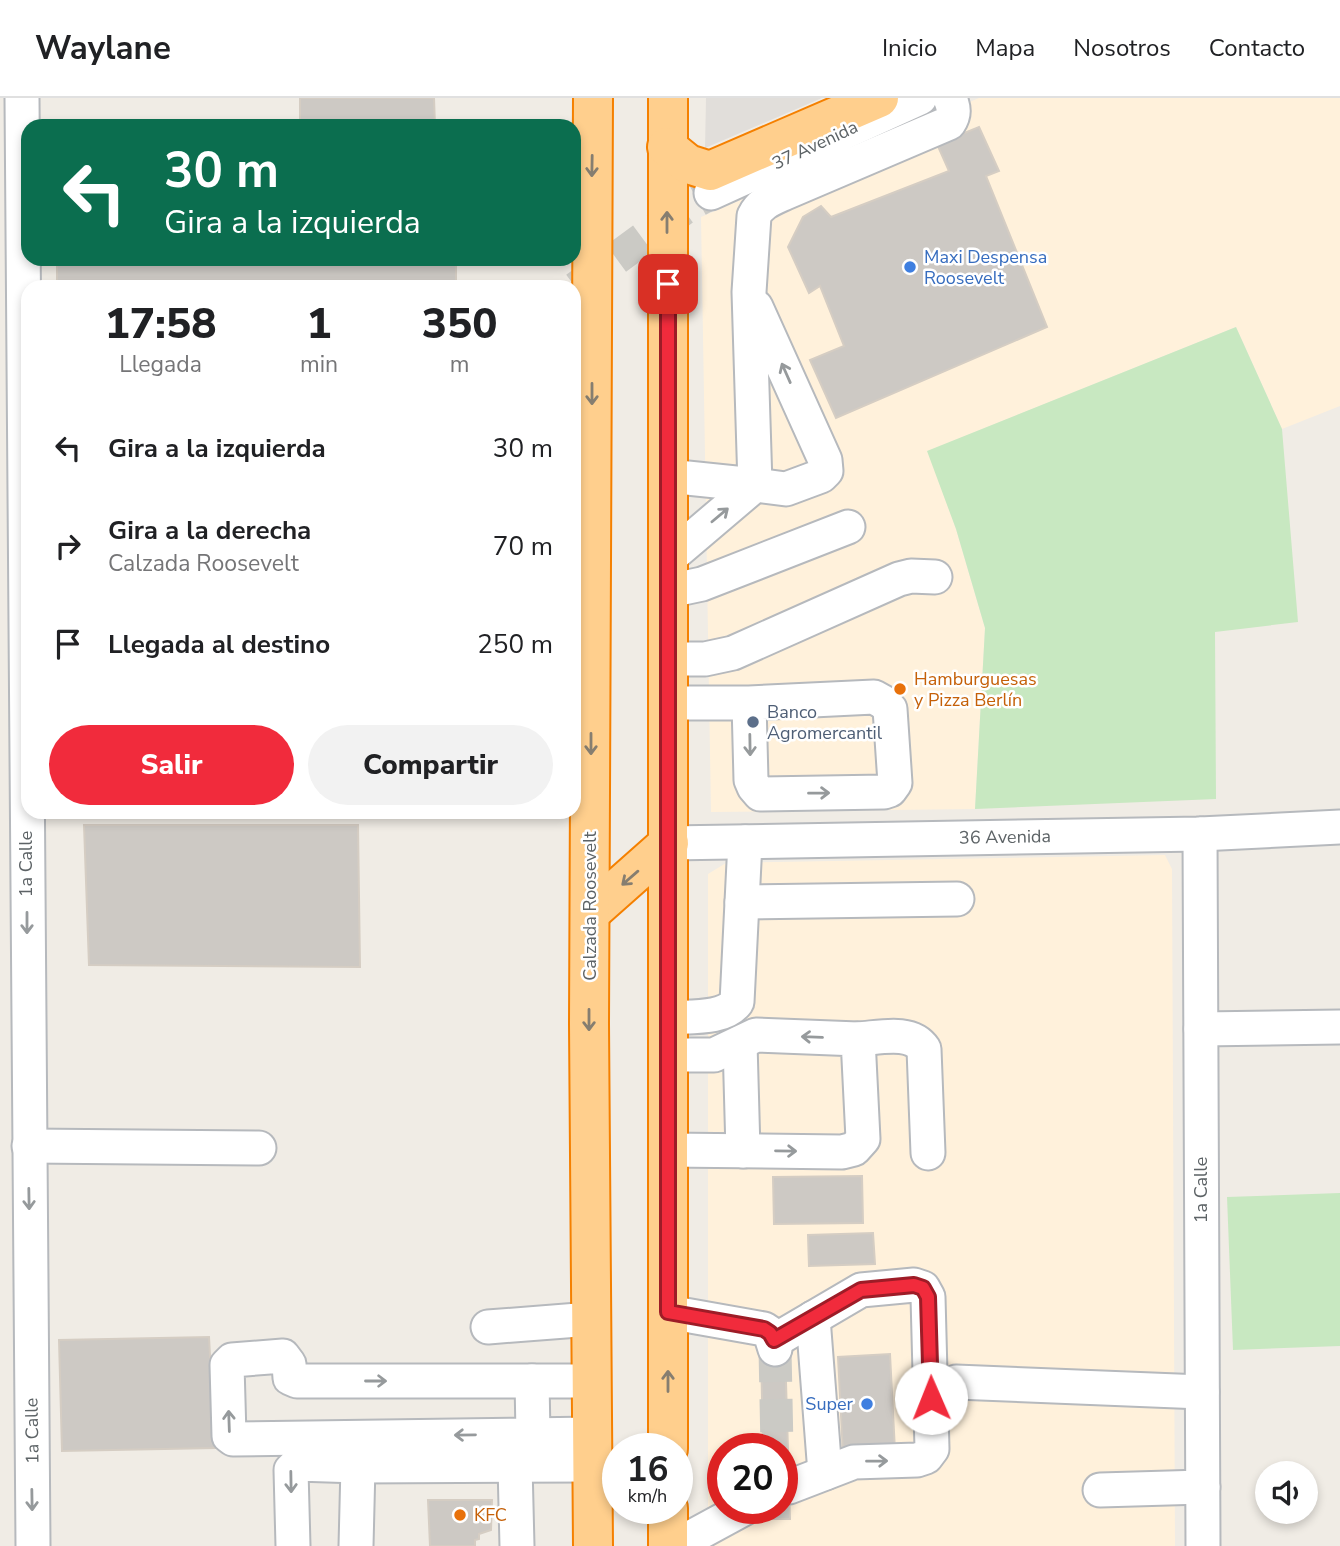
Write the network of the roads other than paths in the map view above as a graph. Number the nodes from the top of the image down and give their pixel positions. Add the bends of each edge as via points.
1 (593, 98) edge
2 (667, 98) edge
3 (879, 98) edge
4 (919, 98) edge
5 (950, 98) edge
6 (15, 101) edge
7 (667, 147) junction
8 (711, 193) tunnel mouth
9 (591, 234) junction
10 (579, 280) edge
11 (749, 292) junction
12 (17, 316) edge
13 (668, 476) junction
14 (755, 485) junction
15 (583, 487) edge
16 (848, 527) dead end
17 (668, 575) junction
18 (935, 577) dead end
19 (583, 578) edge
20 (21, 593) edge
21 (583, 629) edge
22 (669, 659) junction
23 (669, 703) junction
24 (749, 703) junction
25 (583, 706) edge
26 (24, 819) edge
27 (1340, 827) edge
28 (1200, 834) junction
29 (745, 842) junction
30 (669, 843) junction
31 (957, 899) dead end
32 (742, 902) junction
33 (590, 913) junction
34 (668, 1018) junction
35 (1340, 1027) edge
36 (1201, 1029) junction
37 (858, 1039) junction
38 (740, 1042) junction
39 (669, 1055) junction
40 (29, 1146) junction
41 (258, 1148) dead end
42 (668, 1150) junction
43 (743, 1151) junction
44 (928, 1153) dead end
45 (668, 1312) junction
46 (813, 1318) junction
47 (591, 1319) junction
48 (488, 1327) dead end
49 (532, 1381) junction
50 (592, 1381) junction
51 (956, 1382) dead end
52 (1202, 1392) junction
53 (668, 1433) edge
54 (533, 1434) junction
55 (593, 1450) junction
56 (516, 1465) junction
57 (358, 1466) junction
58 (825, 1473) junction
59 (798, 1484) edge
60 (1203, 1487) junction
61 (1100, 1490) dead end
62 (668, 1524) edge
63 (716, 1524) edge
64 (33, 1546) edge
65 (293, 1546) edge
66 (356, 1546) edge
67 (517, 1546) edge
68 (593, 1546) edge
69 (668, 1546) edge
70 (675, 1546) edge
71 (1203, 1546) edge

1 -> 9 highway, Calzada Roosevelt
2 - 7 highway
3 - 7 highway via 710,171 688,164
4 - 8 street, 37 Avenida
5 - 11 street via 953,116 949,123 757,209
6 - 12 street, 1a Calle
13 -> 7 highway
9 - 10 highway
9 -> 15 highway, Calzada Roosevelt
11 - 14 street
14 -> 11 street via 786,488 826,471
12 -> 20 street, 1a Calle
13 - 14 street
13 - 17 highway
17 -> 14 street
15 - 19 highway, Calzada Roosevelt
16 - 17 street via 702,583
17 - 22 highway
18 - 22 street via 899,579 720,657
19 - 21 highway, Calzada Roosevelt
21 - 25 highway, Calzada Roosevelt
22 - 23 highway
23 - 24 street
23 - 30 highway
24 -> 24 street via 751,780 760,794 884,792 895,783 890,709 874,697
25 -> 33 highway, Calzada Roosevelt
26 -> 40 street, 1a Calle
27 - 28 street, 36 Avenida
28 - 29 street, 36 Avenida
28 - 36 street, 1a Calle
29 - 30 street, 36 Avenida
29 - 32 street
30 -> 33 highway
30 - 34 highway
31 - 32 street
32 - 34 street via 737,1002 731,1010
33 -> 47 highway, Calzada Roosevelt
34 - 39 highway
35 - 36 street
36 - 52 street, 1a Calle
37 -> 38 street via 757,1035
43 -> 37 street via 842,1152 859,1145 863,1139
37 - 44 street via 910,1037 924,1049
38 - 39 street via 714,1055
38 - 43 street
39 - 42 highway
40 - 41 street
40 -> 64 street, 1a Calle
42 - 43 street
42 - 45 highway
45 - 46 street via 764,1329 775,1345
53 -> 45 highway
46 - 58 street
58 -> 46 street via 854,1462 917,1460 932,1449 928,1297 923,1288 914,1285 861,1290
47 - 48 street
47 - 50 highway, Calzada Roosevelt
49 - 50 street
49 - 54 street
54 -> 49 street via 233,1440 229,1436 227,1365 232,1360 283,1356 290,1378 297,1381
50 - 55 highway, Calzada Roosevelt
51 - 52 street
52 - 60 street, 1a Calle
54 - 55 street
55 - 56 street
55 - 68 highway, Calzada Roosevelt
56 - 57 street
56 - 67 street
57 -> 65 street via 292,1466
57 - 66 street
58 - 59 street
60 - 61 street
60 - 71 street, 1a Calle
62 - 69 highway
63 - 70 street

